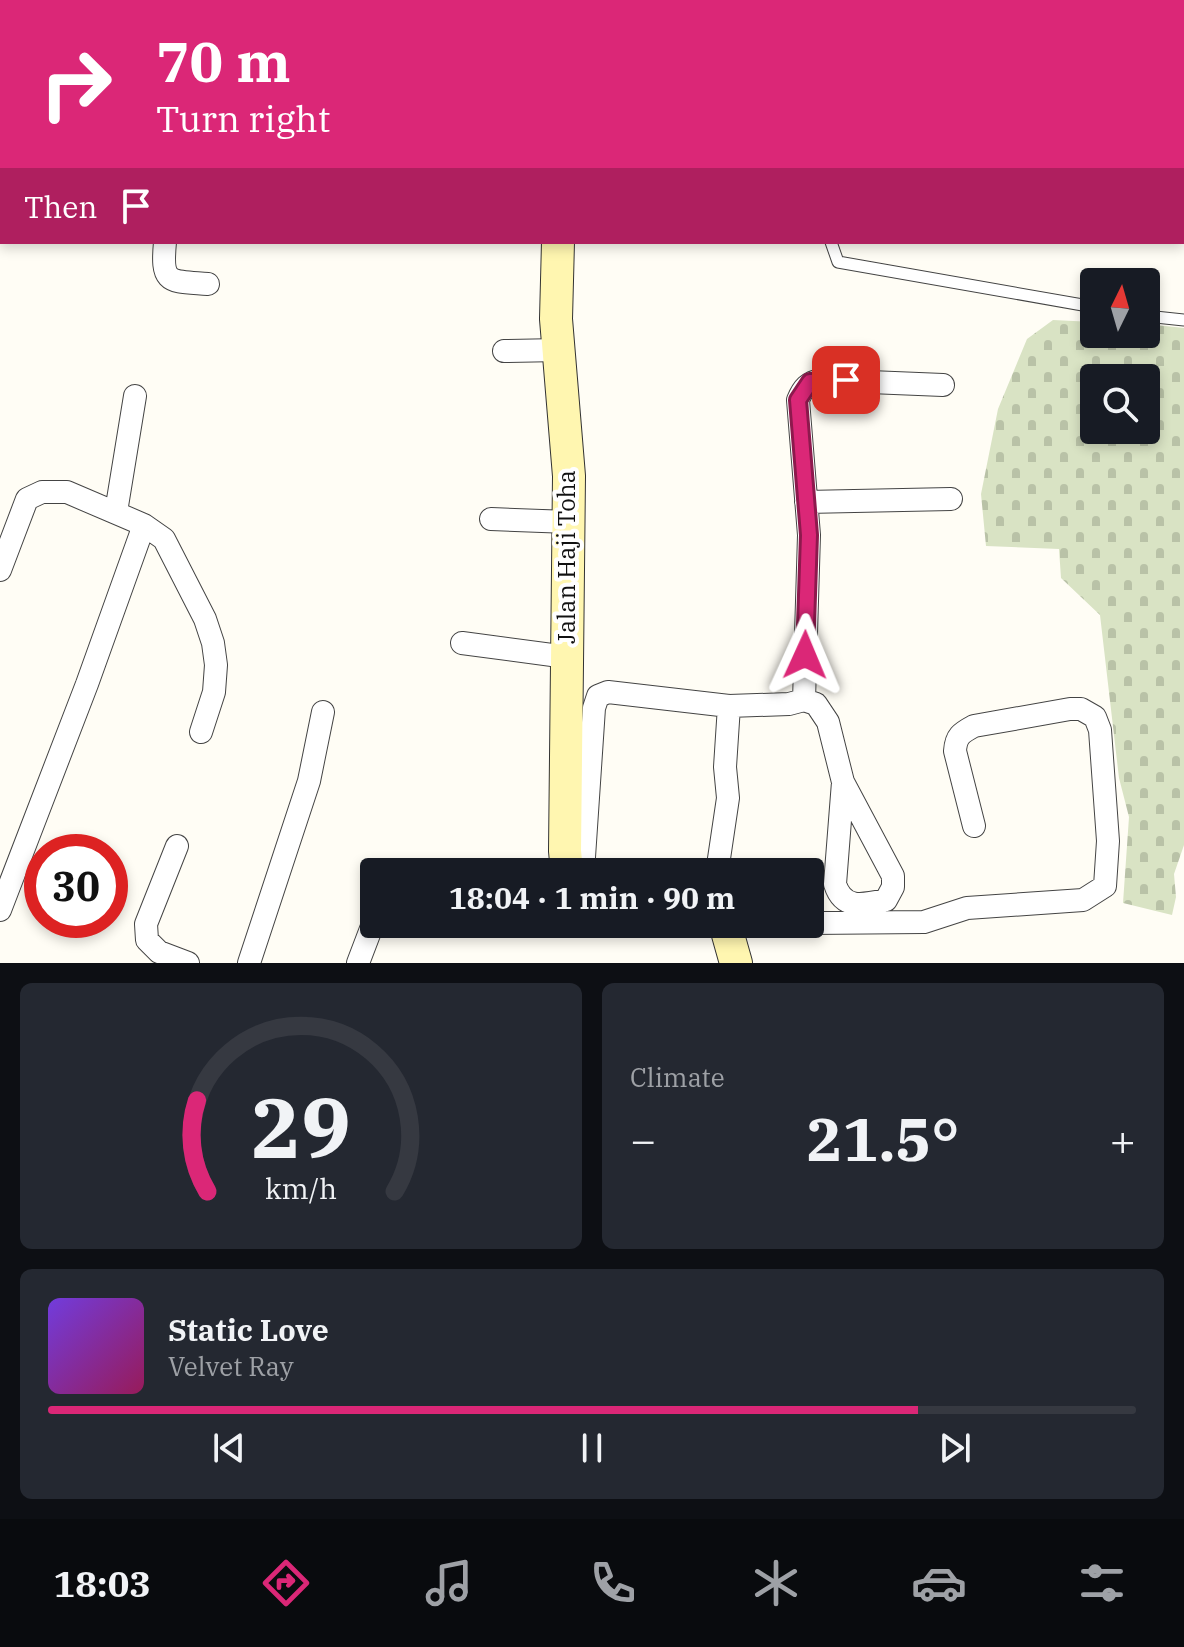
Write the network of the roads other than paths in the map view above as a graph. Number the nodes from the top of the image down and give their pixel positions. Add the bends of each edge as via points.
1 (165, 244) edge
2 (558, 244) edge
3 (832, 244) edge
4 (208, 284) dead end
5 (1080, 305) edge
6 (1160, 318) edge
7 (1184, 320) edge
8 (559, 350) junction
9 (504, 351) dead end
10 (943, 385) dead end
11 (135, 396) dead end
12 (951, 499) dead end
13 (806, 502) junction
14 (116, 512) junction
15 (491, 519) dead end
16 (569, 522) junction
17 (144, 525) junction
18 (0, 570) edge
19 (462, 643) dead end
20 (567, 657) junction
21 (804, 700) junction
22 (729, 706) junction
23 (323, 712) dead end
24 (201, 732) dead end
25 (843, 782) junction
26 (974, 826) dead end
27 (177, 846) dead end
28 (567, 858) edge
29 (584, 858) edge
30 (719, 858) edge
31 (0, 910) edge
32 (824, 923) edge
33 (368, 938) edge
34 (729, 938) edge
35 (188, 963) edge
36 (249, 963) edge
37 (358, 963) edge
38 (736, 963) edge

1 - 4 street via 166,275 174,281
2 - 8 street, Jalan Haji Toha
3 - 5 lane via 838,262
6 - 7 lane
8 - 9 street
8 - 16 street, Jalan Haji Toha
10 - 13 street via 810,382 798,400
11 - 14 street
12 - 13 street
13 - 21 street
14 - 17 street
14 - 18 street via 67,492 34,494 27,499
15 - 16 street
16 - 20 street, Jalan Haji Toha
17 - 24 street via 164,539 213,643 214,692
17 - 31 street
19 - 20 street
20 - 28 street, Jalan Haji Toha
21 - 22 street
21 - 25 street via 816,704 828,722
22 - 29 street via 608,692 598,696
22 - 30 street via 728,798
23 - 36 street via 309,781
25 - 25 street via 835,884 839,895 851,904 886,900 893,876
26 - 32 street via 955,751 961,733 974,726 1081,709 1095,717 1108,841 1105,886 1083,900 967,908 924,922
27 - 35 street via 146,924 147,940 159,952
33 - 37 street
34 - 38 street

